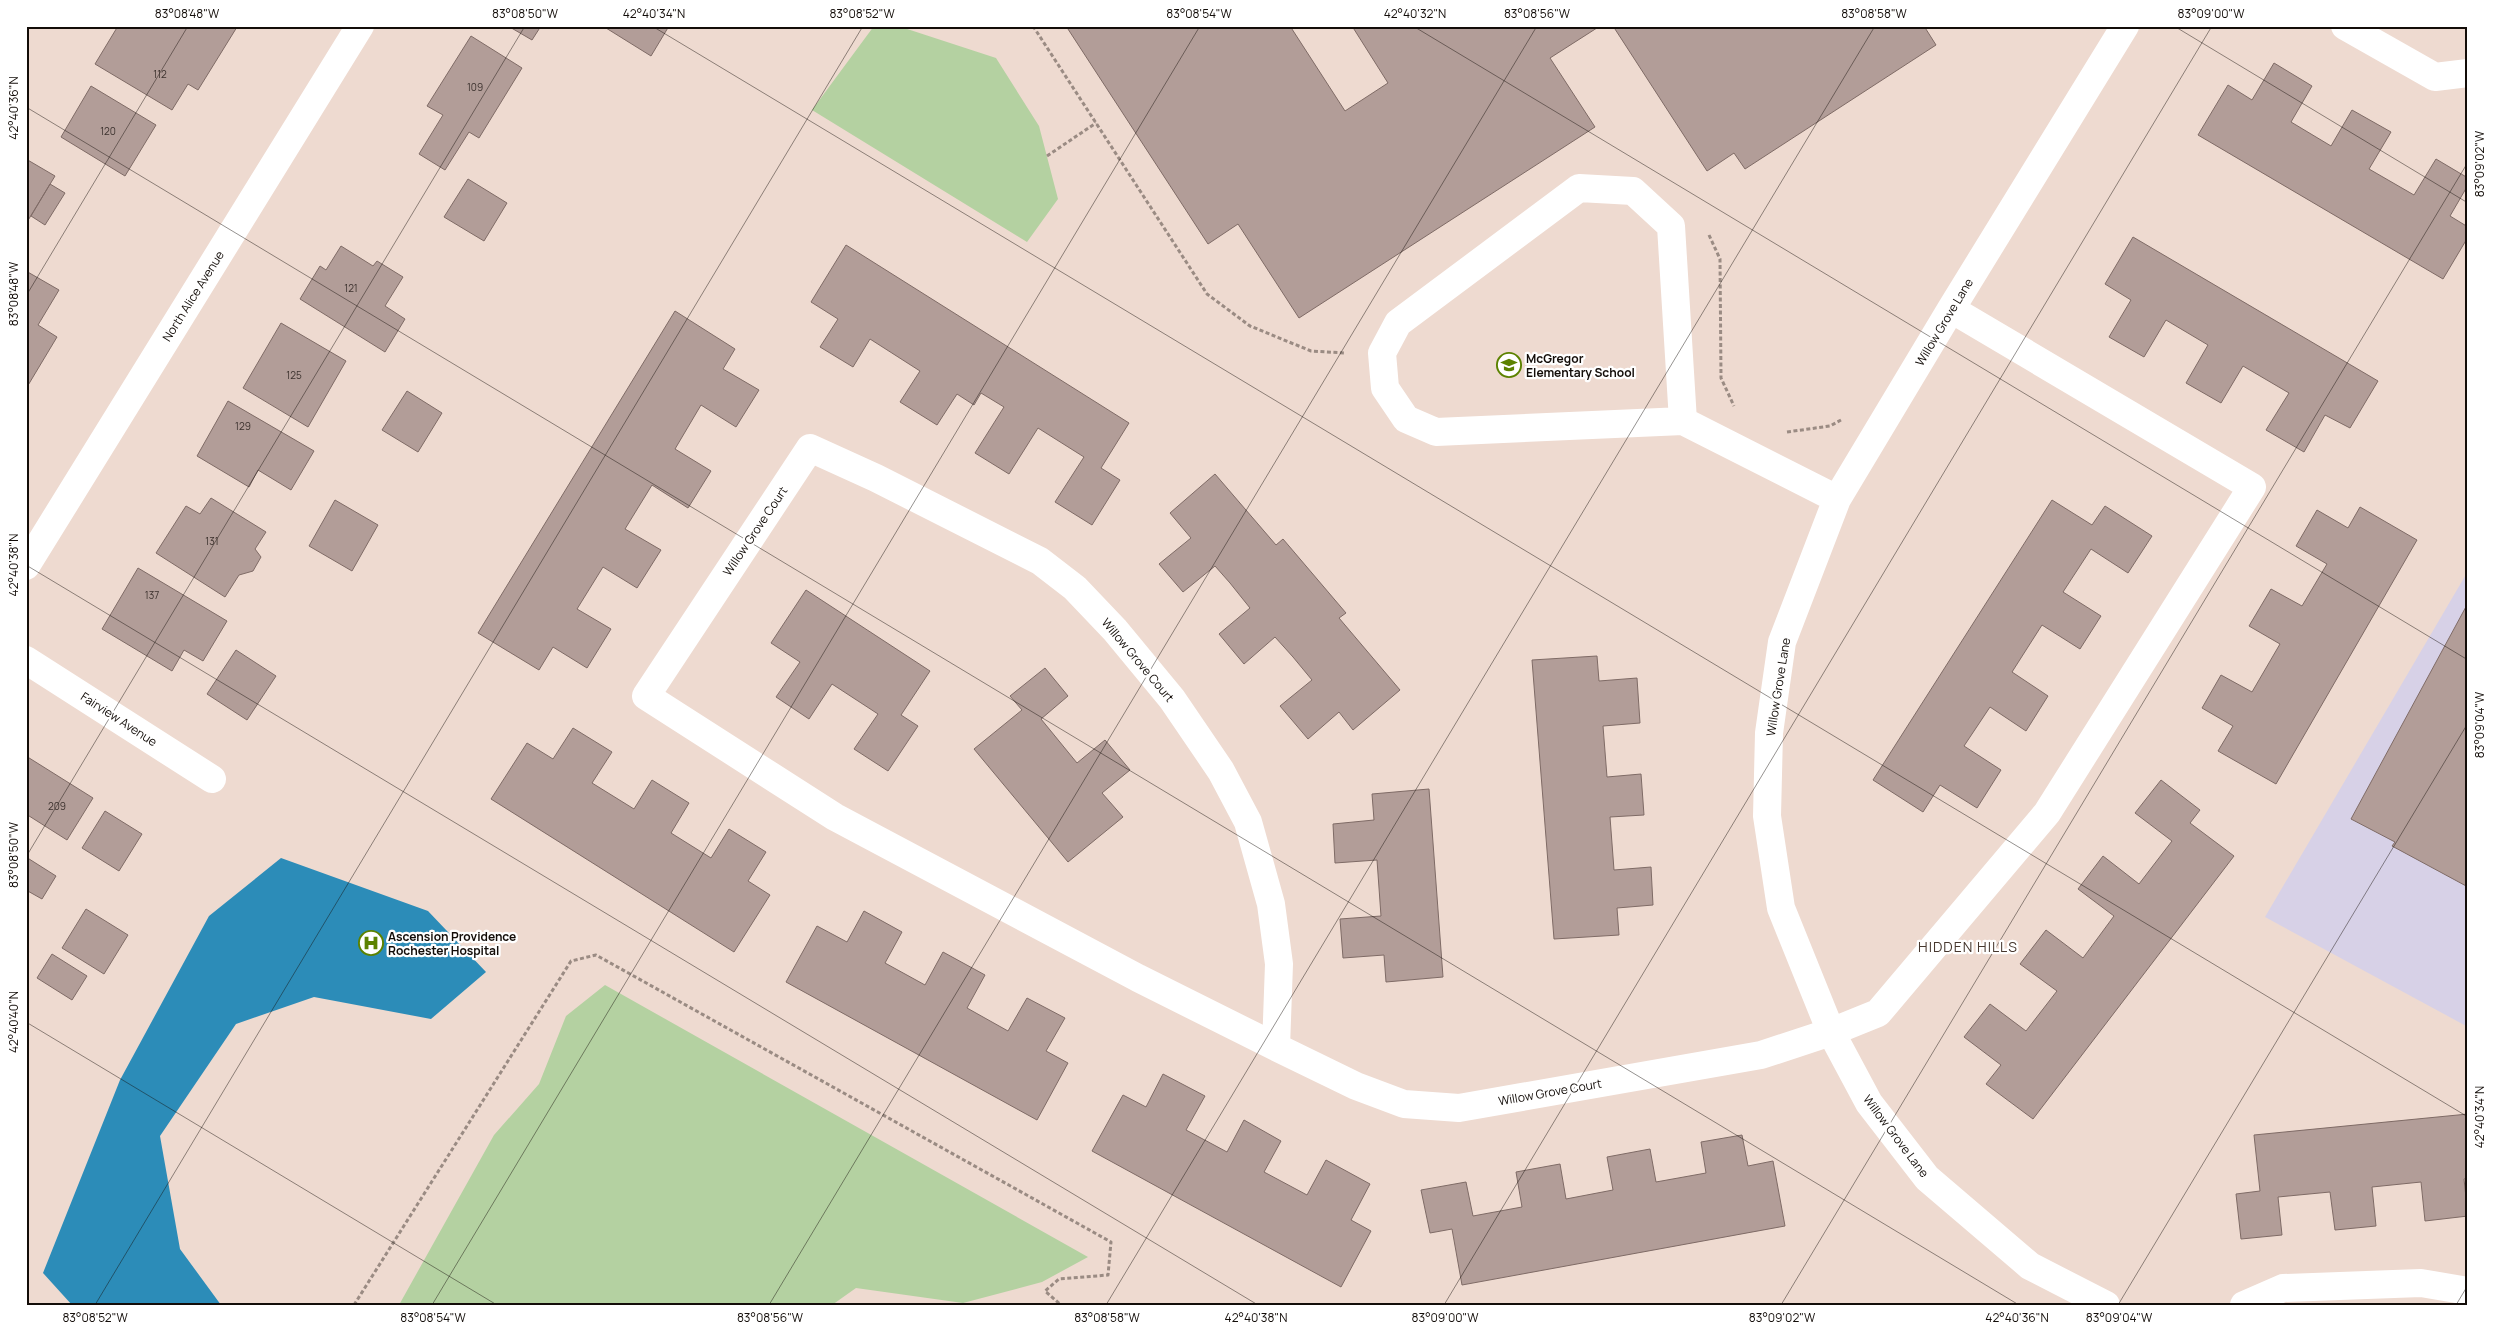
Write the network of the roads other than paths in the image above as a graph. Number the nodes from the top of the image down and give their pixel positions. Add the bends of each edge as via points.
1 (360, 26) edge
2 (2126, 26) edge
3 (2345, 26) edge
4 (2468, 73) edge
5 (1951, 309) junction
6 (1683, 421) junction
7 (1837, 499) junction
8 (26, 566) edge
9 (26, 660) edge
10 (212, 779) dead end
11 (1831, 1032) junction
12 (1276, 1047) junction
13 (2468, 1291) edge
14 (2106, 1305) edge
15 (2244, 1305) edge

1 - 8 street, North Alice Avenue
2 - 5 street, Willow Grove Lane
3 - 4 street via 2435,77
5 - 7 street, Willow Grove Lane
5 - 11 street, Willow Grove Court via 2252,487 2047,813 1878,1013
6 - 6 street via 1436,432 1406,419 1385,388 1382,353 1398,323 1579,188 1633,191 1671,226
6 - 7 street
7 - 11 street, Willow Grove Lane via 1782,642 1769,733 1767,816 1781,908
9 - 10 street, Fairview Avenue
11 - 12 street, Willow Grove Court via 1761,1056 1459,1108 1404,1104 1356,1086
11 - 14 street, Willow Grove Lane via 1869,1103 1927,1178 2030,1266
12 - 12 street, Willow Grove Court via 922,865 852,826 646,696 810,448 1040,561 1075,588 1172,699 1221,772 1248,822 1271,904 1279,964
13 - 15 street via 2421,1284 2283,1288

